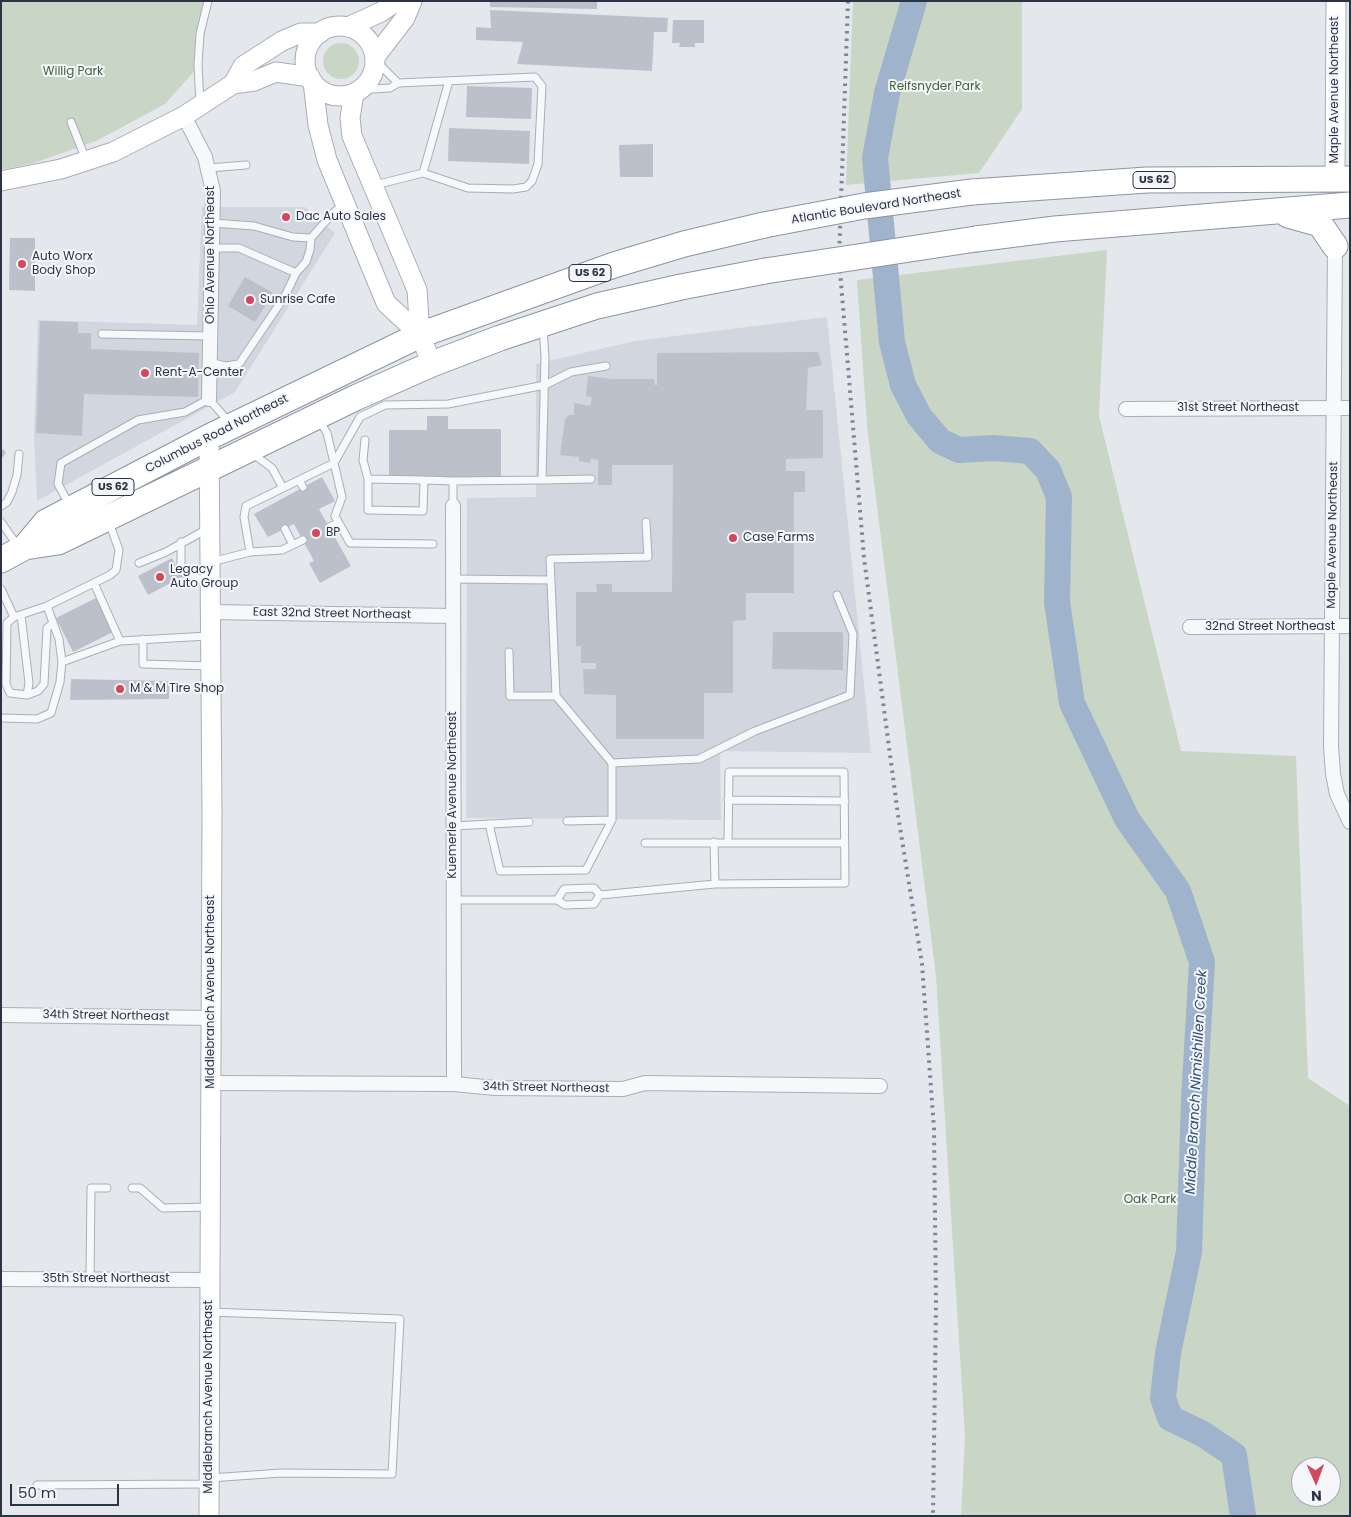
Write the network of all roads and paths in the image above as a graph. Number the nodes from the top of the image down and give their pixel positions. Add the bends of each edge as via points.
1 (208, 1) edge
2 (397, 1) edge
3 (412, 1) edge
4 (1336, 1) edge
5 (348, 27) junction
6 (320, 33) junction
7 (375, 59) junction
8 (311, 80) junction
9 (448, 81) junction
10 (398, 83) junction
11 (233, 84) junction
12 (360, 89) junction
13 (201, 106) junction
14 (184, 116) junction
15 (71, 122) dead end
16 (86, 160) junction
17 (246, 165) dead end
18 (209, 168) junction
19 (423, 173) junction
20 (1343, 179) edge
21 (1, 181) edge
22 (372, 186) junction
23 (344, 204) junction
24 (1350, 205) edge
25 (1266, 211) junction
26 (1350, 217) edge
27 (212, 222) junction
28 (311, 238) junction
29 (1335, 246) junction
30 (212, 248) junction
31 (296, 273) junction
32 (542, 323) junction
33 (102, 334) dead end
34 (420, 335) junction
35 (210, 336) junction
36 (210, 362) junction
37 (432, 364) junction
38 (606, 366) dead end
39 (544, 385) junction
40 (209, 400) junction
41 (1335, 408) junction
42 (1350, 408) edge
43 (1126, 409) dead end
44 (317, 416) junction
45 (233, 425) junction
46 (210, 436) junction
47 (366, 440) dead end
48 (247, 450) junction
49 (19, 454) dead end
50 (334, 463) junction
51 (209, 468) junction
52 (368, 479) junction
53 (591, 479) dead end
54 (424, 480) junction
55 (542, 480) junction
56 (453, 481) junction
57 (284, 488) junction
58 (267, 496) junction
59 (272, 505) dead end
60 (1, 506) edge
61 (453, 506) joint
62 (71, 508) junction
63 (107, 517) junction
64 (1, 522) edge
65 (338, 522) junction
66 (646, 522) dead end
67 (209, 527) junction
68 (329, 527) dead end
69 (285, 529) dead end
70 (303, 540) dead end
71 (181, 542) junction
72 (432, 544) dead end
73 (293, 545) junction
74 (16, 552) edge
75 (250, 552) junction
76 (210, 562) junction
77 (139, 563) dead end
78 (453, 579) junction
79 (551, 580) junction
80 (211, 581) junction
81 (94, 583) junction
82 (1, 589) edge
83 (837, 595) dead end
84 (47, 606) junction
85 (211, 612) junction
86 (17, 616) junction
87 (453, 616) junction
88 (53, 624) junction
89 (1332, 626) junction
90 (1350, 626) edge
91 (1190, 627) dead end
92 (211, 636) junction
93 (142, 639) junction
94 (120, 641) junction
95 (509, 652) dead end
96 (62, 662) junction
97 (211, 666) junction
98 (26, 695) junction
99 (556, 696) junction
100 (1, 718) edge
101 (612, 762) junction
102 (728, 800) junction
103 (845, 801) junction
104 (612, 820) junction
105 (566, 821) dead end
106 (529, 822) dead end
107 (1350, 822) edge
108 (489, 824) junction
109 (453, 826) junction
110 (714, 842) junction
111 (728, 842) junction
112 (645, 843) dead end
113 (844, 843) junction
114 (715, 884) junction
115 (600, 895) junction
116 (453, 900) junction
117 (557, 900) junction
118 (1, 1015) edge
119 (211, 1018) junction
120 (211, 1083) junction
121 (454, 1084) junction
122 (880, 1086) dead end
123 (107, 1188) dead end
124 (132, 1188) dead end
125 (210, 1207) junction
126 (1, 1279) edge
127 (90, 1279) junction
128 (210, 1280) junction
129 (210, 1312) junction
130 (209, 1481) junction
131 (37, 1485) dead end
132 (208, 1516) edge

1 - 13 lane via 202,19 198,56
2 - 5 street
3 - 7 street via 405,18
4 - 20 street, Maple Avenue Northeast
5 - 6 street via 333,27
5 - 7 street via 367,38
6 - 8 street via 306,53
6 - 11 street via 301,33 282,41 243,66
7 - 10 lane
7 - 12 street via 373,74
8 - 11 street via 276,72
8 - 12 street via 332,95
8 - 23 street via 322,143
9 - 10 lane
9 - 19 lane
9 - 19 lane via 538,79 543,90 536,174 526,187 513,189 468,188
10 - 12 lane via 390,88
11 - 13 street
12 - 22 street via 350,126
13 - 14 street
14 - 16 street via 137,141
14 - 18 street, Ohio Avenue Northeast
15 - 16 lane
16 - 21 street via 28,177
17 - 18 lane
18 - 27 street, Ohio Avenue Northeast via 213,191
19 - 22 lane
20 - 34 highway, Atlantic Boulevard Northeast / US 62, bridge via 1147,180 972,192 856,208 684,244 614,265
22 - 34 street via 417,290
23 - 28 lane
23 - 34 street via 386,303
24 - 25 highway, US 62
25 - 29 highway via 1317,222
25 - 32 highway, US 62, bridge via 1055,229 765,271 597,306
26 - 29 highway
27 - 28 lane via 254,226
27 - 30 street, Ohio Avenue Northeast
28 - 31 lane via 306,262
29 - 41 street, Maple Avenue Northeast
30 - 31 lane via 239,248
30 - 35 street, Ohio Avenue Northeast
31 - 36 lane via 285,296 239,364 225,366
32 - 37 highway, US 62
32 - 39 lane
33 - 35 lane
34 - 37 street
34 - 45 highway, Columbus Road Northeast / US 62
35 - 36 street, Ohio Avenue Northeast
36 - 40 street, Ohio Avenue Northeast
37 - 44 highway, Columbus Road Northeast / US 62
38 - 39 lane via 571,372
39 - 50 lane via 448,404 385,405 360,417
39 - 55 lane
40 - 45 lane
40 - 62 lane via 185,412 138,420 61,463 58,484
41 - 42 street, 31st Street Northeast
41 - 43 street, 31st Street Northeast
41 - 89 street, Maple Avenue Northeast
44 - 48 highway, Columbus Road Northeast / US 62
44 - 50 lane via 327,433
45 - 46 highway, Columbus Road Northeast / US 62
46 - 51 street, Middlebranch Avenue Northeast
46 - 62 highway, Columbus Road Northeast / US 62
47 - 52 lane via 363,460
48 - 51 highway, Columbus Road Northeast / US 62
48 - 57 lane via 272,468
49 - 60 lane via 12,492
50 - 57 lane via 301,484
50 - 65 lane via 342,497 334,516
51 - 63 highway, Columbus Road Northeast / US 62
51 - 67 street, Middlebranch Avenue Northeast
52 - 54 lane
52 - 54 lane via 368,510 423,511
53 - 55 lane
54 - 56 lane
55 - 56 lane
56 - 61 lane
57 - 58 lane
58 - 59 lane
58 - 75 lane via 246,506 244,517
61 - 78 street, Kuemerle Avenue Northeast
62 - 74 highway, Columbus Road Northeast / US 62 via 46,522
63 - 74 highway, Columbus Road Northeast / US 62 via 58,542
63 - 81 lane via 119,550 119,562 116,570
64 - 74 lane
65 - 68 lane
65 - 72 lane via 350,543
66 - 79 lane via 648,557 550,559
67 - 71 lane
67 - 76 street, Middlebranch Avenue Northeast
69 - 73 lane
70 - 73 lane
71 - 77 lane
71 - 80 lane via 180,571
73 - 75 lane via 282,550
75 - 76 lane
76 - 80 street, Middlebranch Avenue Northeast
78 - 79 lane
78 - 87 street, Kuemerle Avenue Northeast
79 - 99 lane
80 - 85 street, Middlebranch Avenue Northeast
81 - 84 lane
81 - 94 lane
82 - 86 lane
83 - 101 lane via 853,634 850,695 755,731 700,760
84 - 86 lane
84 - 88 lane
85 - 87 street, East 32nd Street Northeast
85 - 92 street, Middlebranch Avenue Northeast
86 - 98 lane via 29,682
86 - 98 lane via 7,623 6,684 10,693
87 - 109 street, Kuemerle Avenue Northeast
88 - 96 lane
88 - 98 lane via 46,628 44,684 38,691
89 - 90 street, 32nd Street Northeast
89 - 91 street, 32nd Street Northeast
89 - 107 street, Maple Avenue Northeast via 1330,746 1338,794
92 - 93 lane
92 - 97 street, Middlebranch Avenue Northeast
93 - 94 lane
93 - 97 lane via 143,664
94 - 96 lane
95 - 99 lane via 510,696
96 - 100 lane via 51,713 36,719
97 - 119 street, Middlebranch Avenue Northeast
99 - 101 lane
101 - 104 lane
102 - 103 lane
102 - 103 lane via 729,772 844,772
102 - 111 lane
103 - 113 lane
104 - 105 lane
104 - 108 lane via 586,870 500,871
106 - 108 lane
108 - 109 lane
109 - 116 street, Kuemerle Avenue Northeast
110 - 111 lane
110 - 112 lane
110 - 114 lane
111 - 113 lane
113 - 114 lane via 845,883
114 - 115 lane
115 - 117 lane via 594,904 566,905
115 - 117 lane via 594,888 564,889
116 - 117 lane
116 - 121 street, Kuemerle Avenue Northeast
118 - 119 street, 34th Street Northeast
119 - 120 street, Middlebranch Avenue Northeast
120 - 121 street, 34th Street Northeast
120 - 125 street, Middlebranch Avenue Northeast
121 - 122 street, 34th Street Northeast via 495,1088 623,1089 645,1083
123 - 127 lane via 91,1188
124 - 125 lane via 140,1188 162,1208
125 - 128 street, Middlebranch Avenue Northeast
126 - 127 street, 35th Street Northeast
127 - 128 street, 35th Street Northeast
128 - 129 street, Middlebranch Avenue Northeast
129 - 130 street, Middlebranch Avenue Northeast
129 - 130 lane via 400,1319 392,1474 280,1473
130 - 131 lane
130 - 132 street, Middlebranch Avenue Northeast

